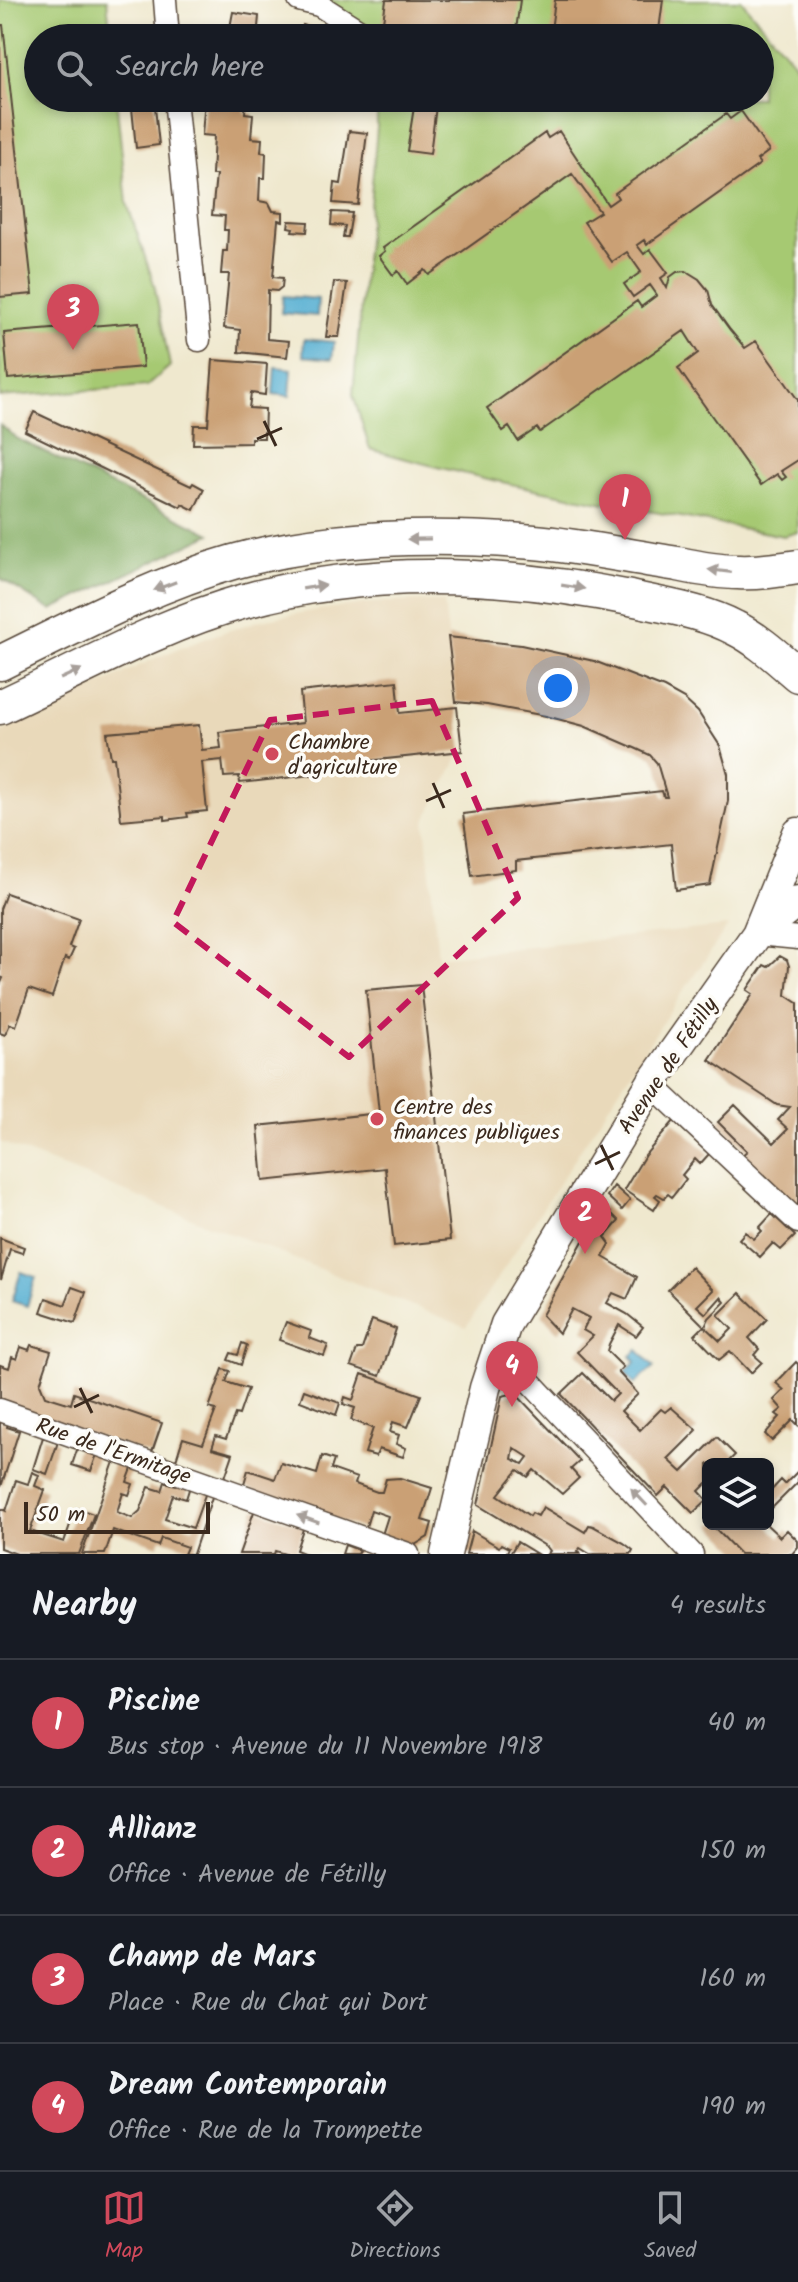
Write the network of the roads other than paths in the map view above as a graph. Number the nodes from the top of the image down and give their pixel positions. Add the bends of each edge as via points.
1 (165, 0) edge
2 (299, 0) edge
3 (167, 24) edge
4 (349, 24) edge
5 (176, 112) edge
6 (199, 340) dead end
7 (798, 567) edge
8 (0, 663) edge
9 (798, 675) edge
10 (0, 707) edge
11 (798, 833) edge
12 (792, 889) edge
13 (757, 934) junction
14 (798, 938) edge
15 (651, 1084) junction
16 (798, 1222) edge
17 (497, 1347) junction
18 (0, 1410) edge
19 (408, 1554) edge
20 (446, 1554) edge
21 (692, 1554) edge

1 - 3 street
2 - 4 street via 319,5
5 - 6 street
7 -> 8 main road via 736,573 497,539 311,546 199,573
10 -> 9 main road via 213,611 279,592 415,578 533,581 672,607 734,627
11 - 12 street, Avenue de Fétilly
12 - 13 street, Avenue de Fétilly
13 - 14 street
13 - 15 street, Avenue de Fétilly
15 - 16 street
15 - 17 street, Avenue de Fétilly
17 - 20 street, Avenue de Fétilly
21 -> 17 street
19 -> 18 street, Rue de l'Ermitage

